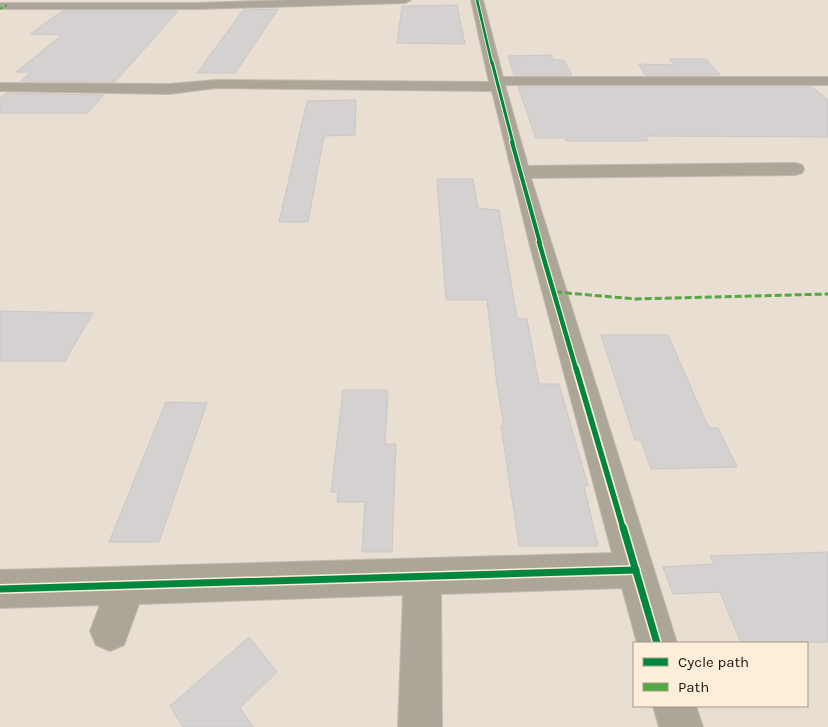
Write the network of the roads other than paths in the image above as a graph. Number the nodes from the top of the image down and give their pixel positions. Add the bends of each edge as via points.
1 (405, 0) edge
2 (477, 0) edge
3 (7, 4) edge
4 (828, 81) edge
5 (496, 84) junction
6 (0, 87) edge
7 (795, 169) dead end
8 (520, 172) junction
9 (636, 570) junction
10 (422, 576) junction
11 (127, 585) junction
12 (0, 589) edge
13 (110, 631) dead end
14 (657, 642) edge
15 (675, 707) edge
16 (420, 727) edge
17 (681, 727) edge

1 - 3 street via 198,6
2 - 5 street
4 - 5 street
5 - 6 street via 225,84 169,89
5 - 8 street
7 - 8 street
8 - 9 street
9 - 10 street
9 - 14 street
10 - 11 street
10 - 16 street
11 - 12 street
11 - 13 street
15 - 17 street

